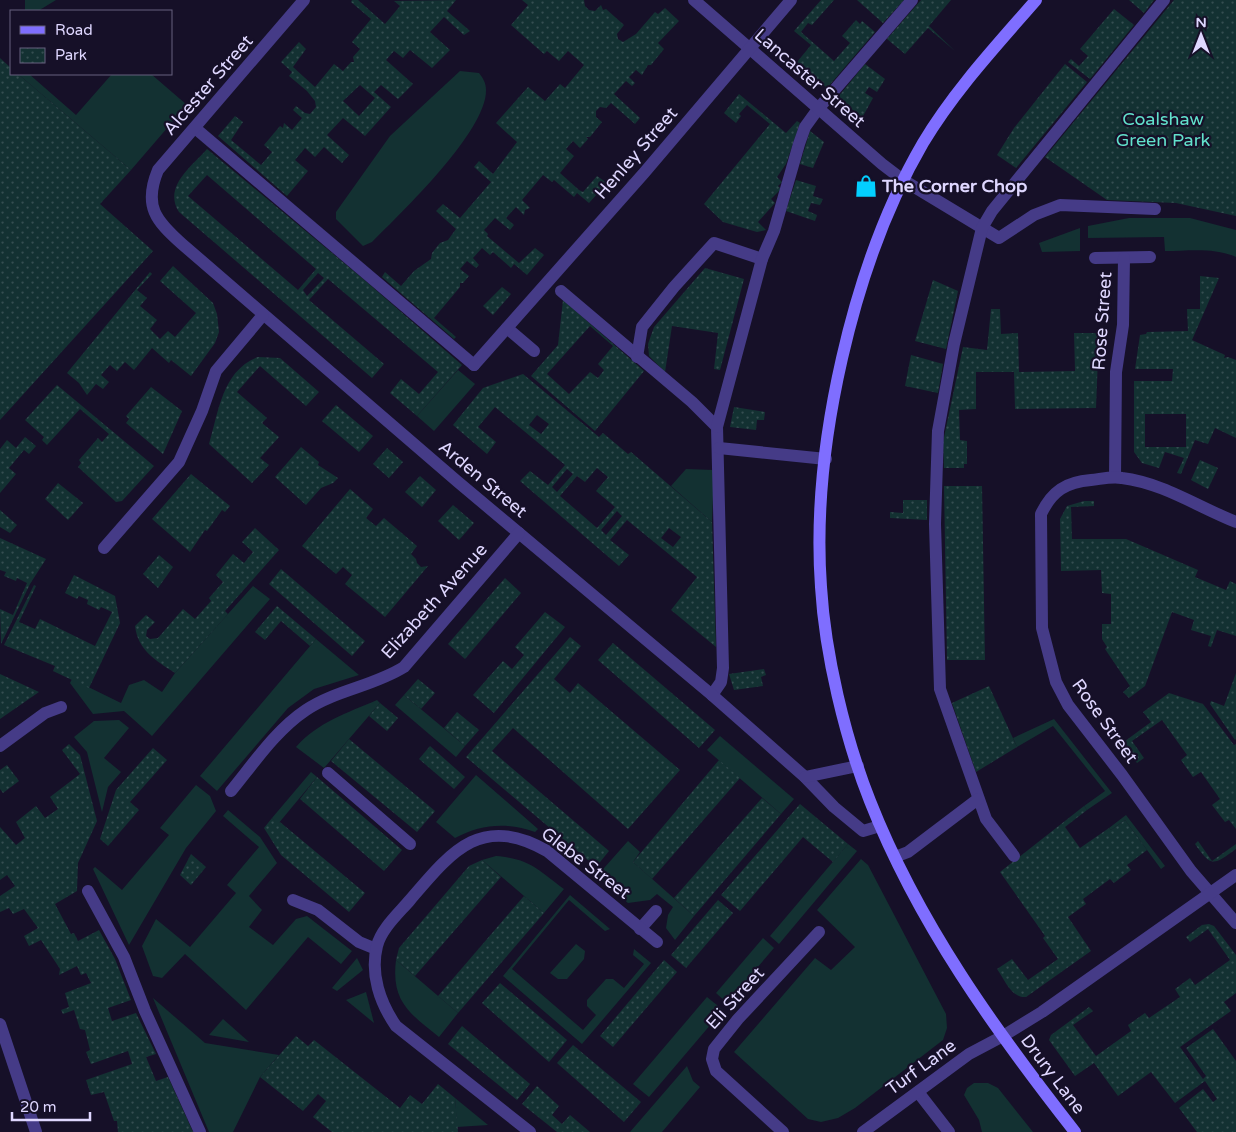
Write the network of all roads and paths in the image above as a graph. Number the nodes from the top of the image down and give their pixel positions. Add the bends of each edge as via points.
1 (304, 0) edge
2 (694, 0) edge
3 (792, 0) edge
4 (912, 0) edge
5 (1036, 0) edge
6 (1164, 0) edge
7 (749, 48) junction
8 (818, 109) junction
9 (194, 128) junction
10 (904, 180) junction
11 (152, 199) joint
12 (1155, 209) dead end
13 (982, 228) junction
14 (1150, 257) dead end
15 (762, 258) junction
16 (1095, 258) dead end
17 (1124, 258) junction
18 (561, 291) dead end
19 (263, 315) junction
20 (507, 328) junction
21 (534, 351) dead end
22 (637, 356) junction
23 (717, 427) junction
24 (719, 448) junction
25 (826, 459) junction
26 (1115, 477) junction
27 (1236, 522) edge
28 (519, 533) junction
29 (104, 548) dead end
30 (712, 695) junction
31 (61, 707) dead end
32 (0, 746) edge
33 (858, 766) junction
34 (328, 773) dead end
35 (805, 777) junction
36 (231, 791) dead end
37 (978, 799) junction
38 (880, 826) junction
39 (410, 844) dead end
40 (1014, 856) dead end
41 (895, 857) junction
42 (1236, 875) edge
43 (88, 891) dead end
44 (1208, 894) junction
45 (293, 900) dead end
46 (656, 911) dead end
47 (1236, 923) edge
48 (640, 928) junction
49 (819, 932) dead end
50 (656, 942) dead end
51 (376, 949) junction
52 (0, 1024) edge
53 (1003, 1036) junction
54 (918, 1092) junction
55 (36, 1132) edge
56 (200, 1132) edge
57 (530, 1132) edge
58 (782, 1132) edge
59 (863, 1132) edge
60 (949, 1132) edge
61 (1075, 1132) edge

1 - 9 street, Alcester Street
2 - 7 street, Lancaster Street
3 - 7 street, Henley Street
4 - 8 street
5 - 10 main road, Drury Lane via 954,97 924,141
6 - 13 street via 992,211
7 - 8 street, Lancaster Street
7 - 20 street, Henley Street
8 - 10 street, Lancaster Street
8 - 15 street via 805,127 774,231
9 - 11 street, Alcester Street via 158,170 152,184
9 - 20 street, Henley Street via 474,365
10 - 13 street, Lancaster Street
10 - 25 main road, Drury Lane via 853,312
11 - 19 street, Arden Street via 158,221 172,236
12 - 13 street, Lancaster Street via 1060,205 1034,215 999,238
13 - 37 street via 954,344 938,431 935,524 940,689
14 - 17 street, Rose Street
15 - 22 street via 714,244 642,327
15 - 23 street
16 - 17 street, Rose Street
17 - 26 street, Rose Street via 1123,325 1116,372
18 - 22 street
19 - 28 street, Arden Street
19 - 29 street via 216,371 179,462
20 - 21 street
22 - 23 street
23 - 24 street
24 - 25 street
24 - 30 street via 718,535 723,668 721,682
25 - 33 main road, Drury Lane via 820,520 821,587 828,644
26 - 27 street, Rose Street via 1162,489
26 - 44 street, Rose Street via 1062,486 1047,500 1041,514 1042,628 1045,643 1056,682 1068,705
28 - 30 street, Arden Street
28 - 36 street, Elizabeth Avenue via 404,666 390,675 307,709 277,736
30 - 35 street, Arden Street
31 - 32 street via 45,713
33 - 35 street
33 - 38 main road, Drury Lane
34 - 39 street
35 - 38 street, Arden Street via 863,831
37 - 40 street via 986,819
37 - 41 street via 908,852
38 - 41 main road, Drury Lane
41 - 53 main road, Drury Lane via 922,911 962,978
42 - 44 street
43 - 56 street via 124,957 145,1012
44 - 47 street, Rose Street
44 - 53 street
45 - 51 street via 318,910 359,942
46 - 48 street
48 - 50 street, Glebe Street
48 - 51 street, Glebe Street via 547,851 528,840 490,837 460,846 438,867 390,924
49 - 58 street, Eli Street via 738,1019 714,1049 712,1059 716,1071
51 - 57 street via 378,994 396,1026
52 - 55 street
53 - 54 street, Turf Lane via 980,1046
53 - 61 main road, Drury Lane
54 - 59 street, Turf Lane
54 - 60 street

